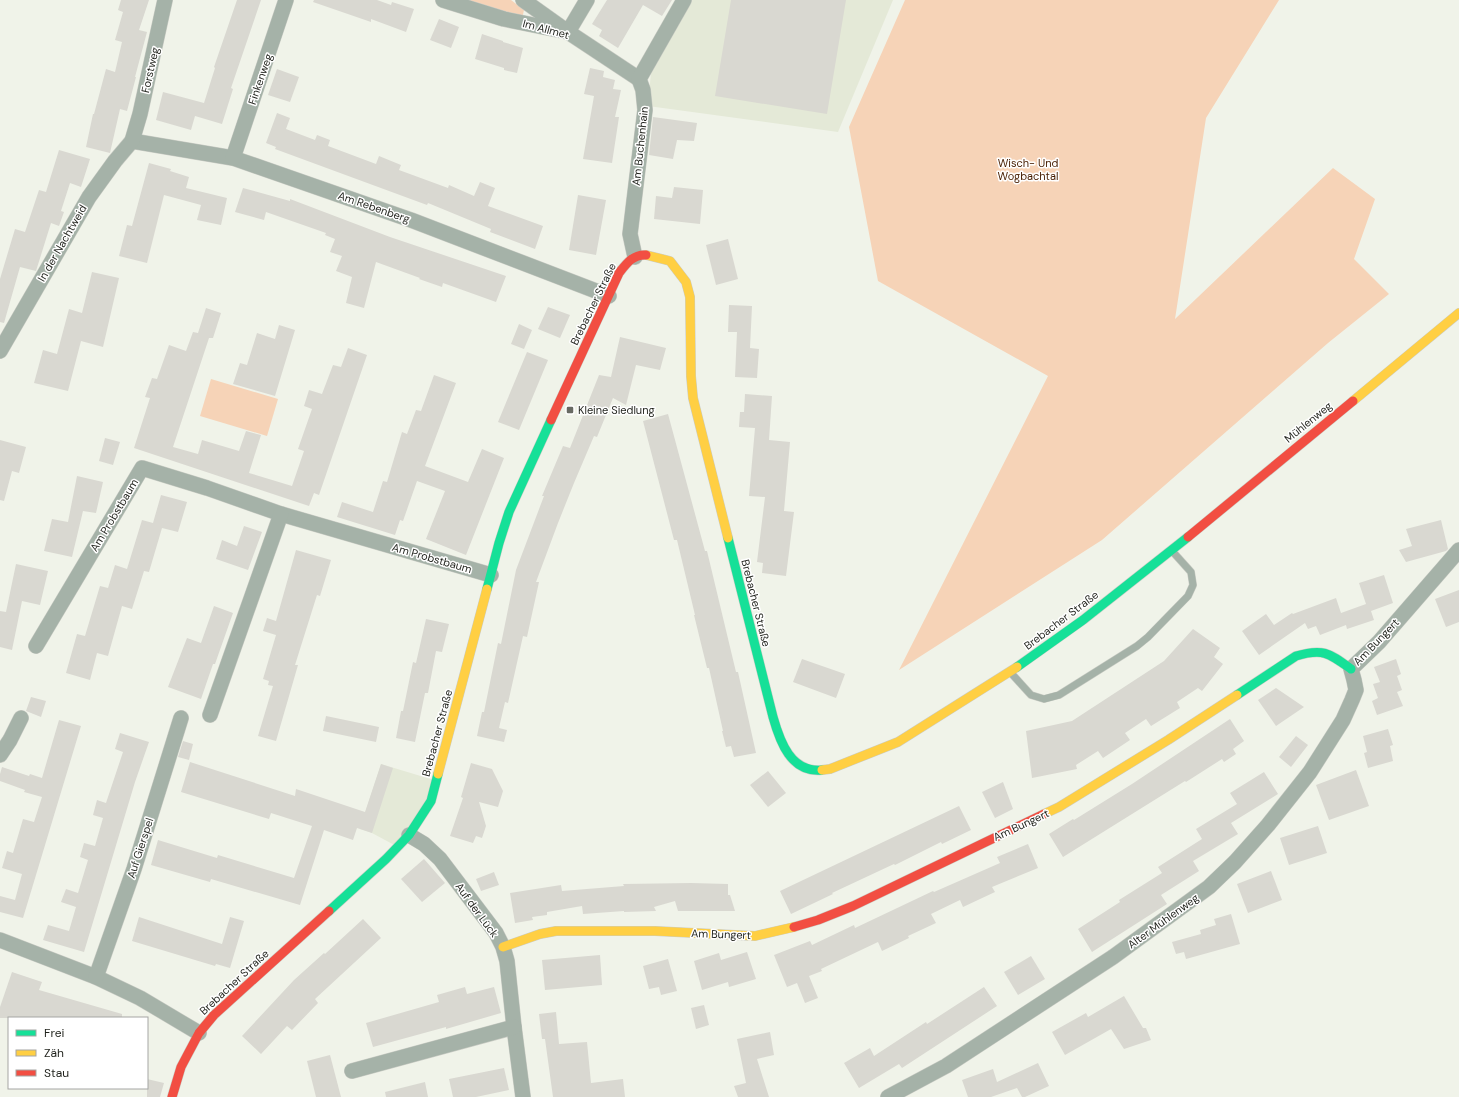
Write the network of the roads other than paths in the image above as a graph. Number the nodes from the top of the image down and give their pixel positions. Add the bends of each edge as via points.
1 (166, 0) edge
2 (286, 0) edge
3 (443, 0) edge
4 (523, 0) edge
5 (587, 0) edge
6 (684, 0) edge
7 (568, 32) junction
8 (639, 79) junction
9 (132, 141) junction
10 (233, 158) junction
11 (635, 256) junction
12 (609, 296) junction
13 (1459, 313) edge
14 (0, 351) edge
15 (281, 514) junction
16 (1172, 550) junction
17 (1459, 550) edge
18 (490, 575) junction
19 (36, 646) dead end
20 (1351, 669) junction
21 (1010, 672) junction
22 (210, 715) dead end
23 (22, 718) dead end
24 (181, 718) dead end
25 (0, 755) edge
26 (409, 835) junction
27 (0, 940) edge
28 (503, 948) junction
29 (96, 978) junction
30 (514, 1027) junction
31 (199, 1033) junction
32 (352, 1071) dead end
33 (172, 1097) edge
34 (523, 1097) edge
35 (888, 1097) edge

1 - 9 street, Forstweg
2 - 10 street, Finkenweg
3 - 7 street, Im Allmet via 504,19
4 - 7 street
5 - 7 street
6 - 8 street
7 - 8 street, Im Allmet
8 - 11 street, Am Buchenhain via 645,110 630,234
9 - 10 street, Am Rebenberg
9 - 14 street, In der Nachtweid via 89,197
10 - 12 street, Am Rebenberg via 411,220
11 - 12 street, Brebacher Straße via 619,273
11 - 21 street, Brebacher Straße via 643,255 670,261 686,282 690,297 693,398 772,717 779,738 793,761 813,771 820,771 898,742
12 - 18 street, Brebacher Straße via 508,512
13 - 16 street, Mühlenweg
15 - 18 street, Am Probstbaum
15 - 19 street, Am Probstbaum via 142,468
15 - 22 street
16 - 21 street, Brebacher Straße via 1083,620
16 - 21 lane via 1191,572 1193,585 1188,596 1137,646 1059,695 1044,698 1031,695
17 - 20 street, Am Bungert via 1379,642
18 - 26 street, Brebacher Straße via 431,801
20 - 28 street, Am Bungert via 1332,655 1321,652 1312,651 1296,656 1168,740 1059,807 853,906 818,920 748,936 655,931 556,931 540,934
20 - 35 street, Alter Mühlenweg via 1356,690 1343,720 1310,772 1268,825 1209,887 1114,957 946,1066
23 - 25 street
24 - 29 street, Auf Gierspel via 134,869
26 - 28 street, Auf der Lück via 424,844 440,859 496,933
26 - 31 street, Brebacher Straße via 386,859 214,1015
27 - 29 street
28 - 30 street, Auf der Lück via 507,961
29 - 31 street via 140,998
30 - 32 street
30 - 34 street, Auf der Lück
31 - 33 street, Brebacher Straße via 181,1067

